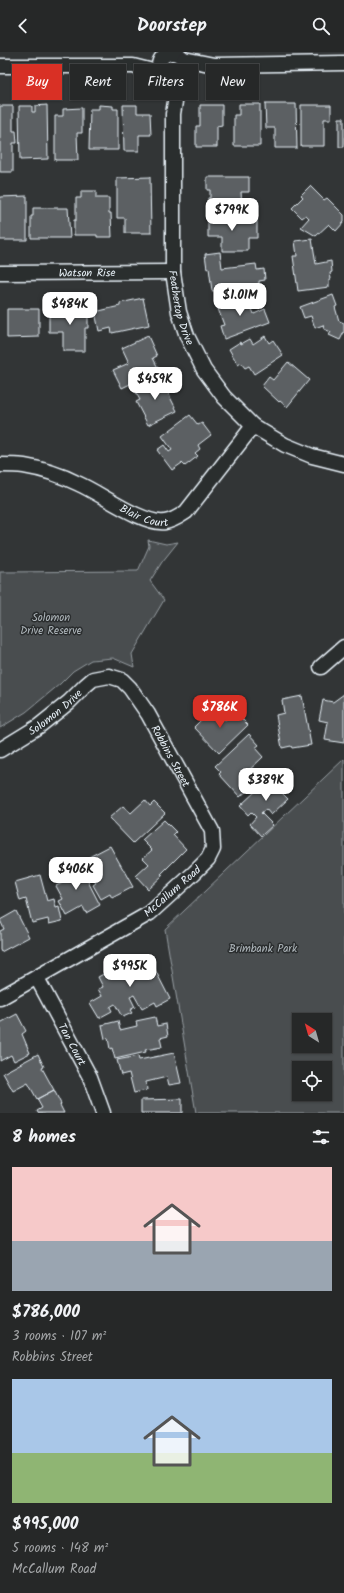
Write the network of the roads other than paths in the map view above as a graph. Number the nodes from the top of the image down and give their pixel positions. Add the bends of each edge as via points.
1 (165, 55) edge
2 (160, 64) edge
3 (176, 64) edge
4 (344, 64) edge
5 (0, 66) edge
6 (133, 66) joint
7 (198, 66) edge
8 (174, 100) edge
9 (173, 272) junction
10 (0, 273) edge
11 (252, 426) junction
12 (344, 464) edge
13 (0, 465) edge
14 (344, 648) edge
15 (321, 667) dead end
16 (109, 676) joint
17 (0, 750) edge
18 (213, 849) joint
19 (37, 978) junction
20 (0, 998) edge
21 (103, 1113) edge

1 - 2 street, Feathertop Drive
1 - 3 street via 174,53
1 - 6 street
4 - 7 street
5 - 6 street
8 - 9 street, Feathertop Drive
9 - 10 street, Watson Rise
9 - 11 street, Feathertop Drive via 179,312 187,336 204,370 224,397
11 - 12 street, Feathertop Drive via 285,445 312,456
11 - 13 street, Blair Court via 186,512 174,520 164,522 150,520 122,508 80,484 54,474 24,466
14 - 15 street
16 - 17 street, Solomon Drive via 93,679 39,726
16 - 18 street, Robbins Street via 122,680 148,714 212,831
18 - 19 street, McCallum Road via 208,859 150,913
19 - 20 street, McCallum Road
19 - 21 street, Tan Court via 90,1077

